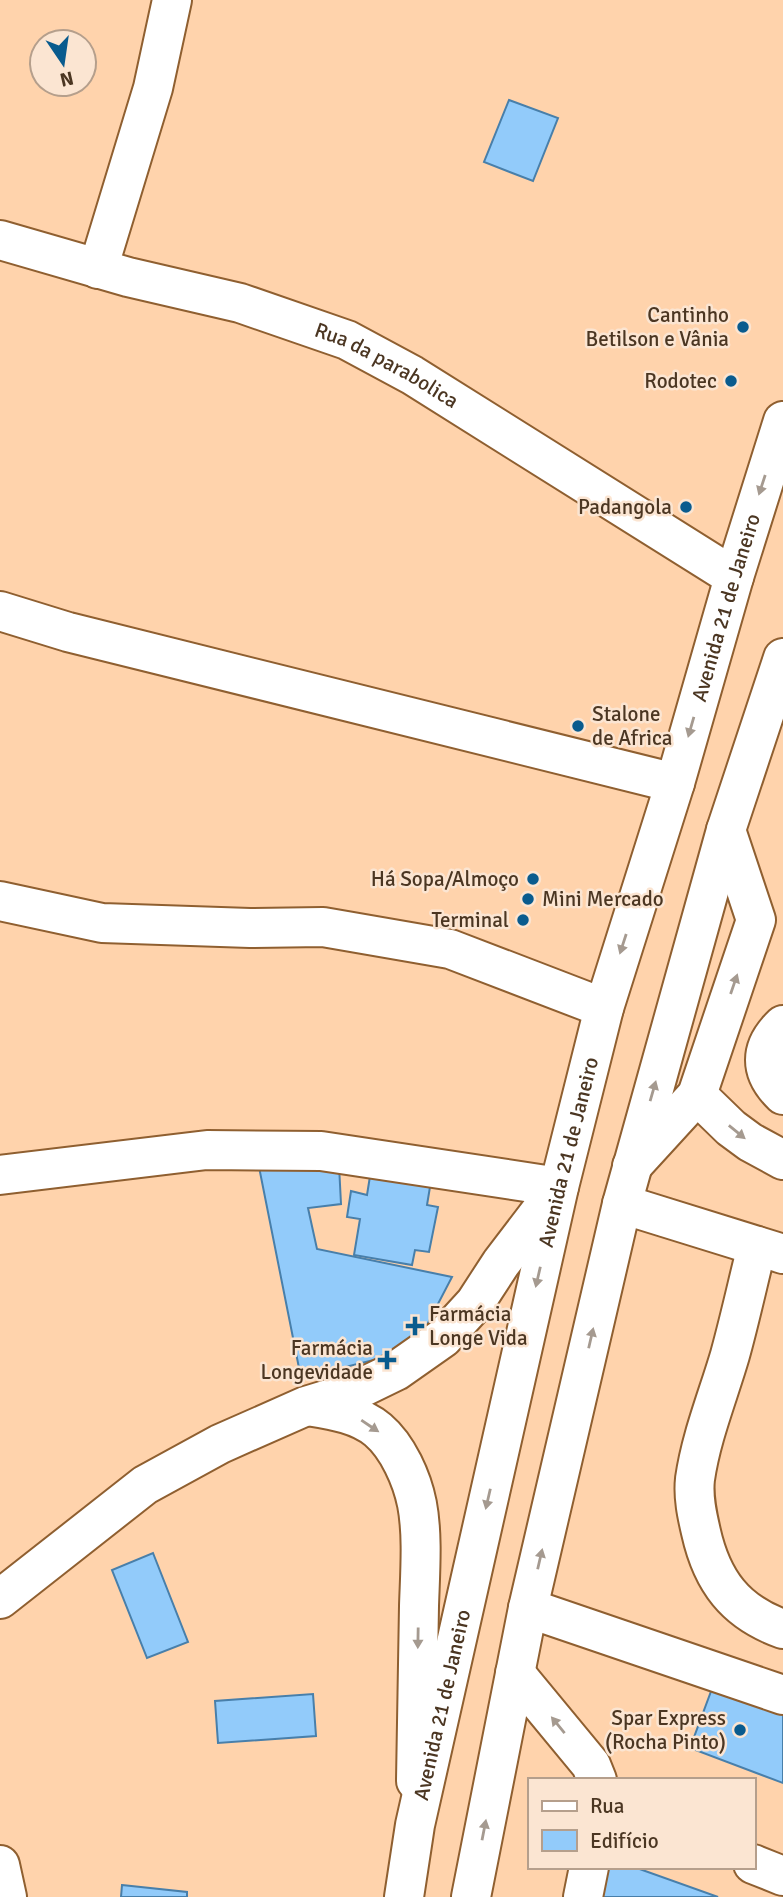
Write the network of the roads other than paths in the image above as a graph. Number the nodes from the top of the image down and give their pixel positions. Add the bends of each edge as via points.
1 (172, 0) edge
2 (0, 240) edge
3 (98, 269) junction
4 (783, 421) edge
5 (734, 577) junction
6 (0, 611) edge
7 (783, 658) edge
8 (675, 783) junction
9 (726, 830) junction
10 (0, 901) edge
11 (770, 916) edge
12 (604, 1007) junction
13 (718, 1030) junction
14 (775, 1036) edge
15 (696, 1095) junction
16 (783, 1095) edge
17 (783, 1160) edge
18 (632, 1166) junction
19 (0, 1175) edge
20 (559, 1187) junction
21 (622, 1203) junction
22 (770, 1250) edge
23 (306, 1406) junction
24 (0, 1599) edge
25 (528, 1608) junction
26 (783, 1629) edge
27 (516, 1673) junction
28 (783, 1695) edge
29 (599, 1775) edge
30 (415, 1825) junction
31 (0, 1865) edge
32 (755, 1865) edge
33 (589, 1869) edge
34 (783, 1875) edge
35 (6, 1897) edge
36 (404, 1897) edge
37 (471, 1897) edge
38 (583, 1897) edge

1 - 3 street via 153,88
2 - 3 street, Rua da parabolica
3 - 5 street, Rua da parabolica via 240,303 346,340 412,375
4 -> 5 street, Avenida 21 de Janeiro
5 -> 8 street, Avenida 21 de Janeiro
6 - 8 street via 68,632
7 - 9 street
8 -> 12 street, Avenida 21 de Janeiro
9 - 11 street
18 -> 9 street
10 - 12 street via 102,923 323,927 450,949
13 -> 11 street
12 - 20 street, Avenida 21 de Janeiro
13 - 14 street
13 - 15 street
14 - 16 street via 765,1060 766,1073
15 -> 17 street via 750,1142
15 - 18 street
18 - 21 street
19 - 20 street via 207,1150 321,1151
20 - 23 street via 475,1303 443,1338 396,1371 355,1391
20 -> 30 street, Avenida 21 de Janeiro
21 - 22 street
25 -> 21 street
22 - 26 street via 731,1352 700,1453 695,1509 708,1561 723,1587 742,1608
23 - 24 street via 219,1444 145,1485
23 -> 30 street via 361,1419 378,1430 404,1467 417,1505
25 - 27 street
25 - 28 street
29 -> 27 street
37 -> 27 street
30 - 36 street, Avenida 21 de Janeiro
31 - 35 street
32 - 34 street
33 - 38 street

